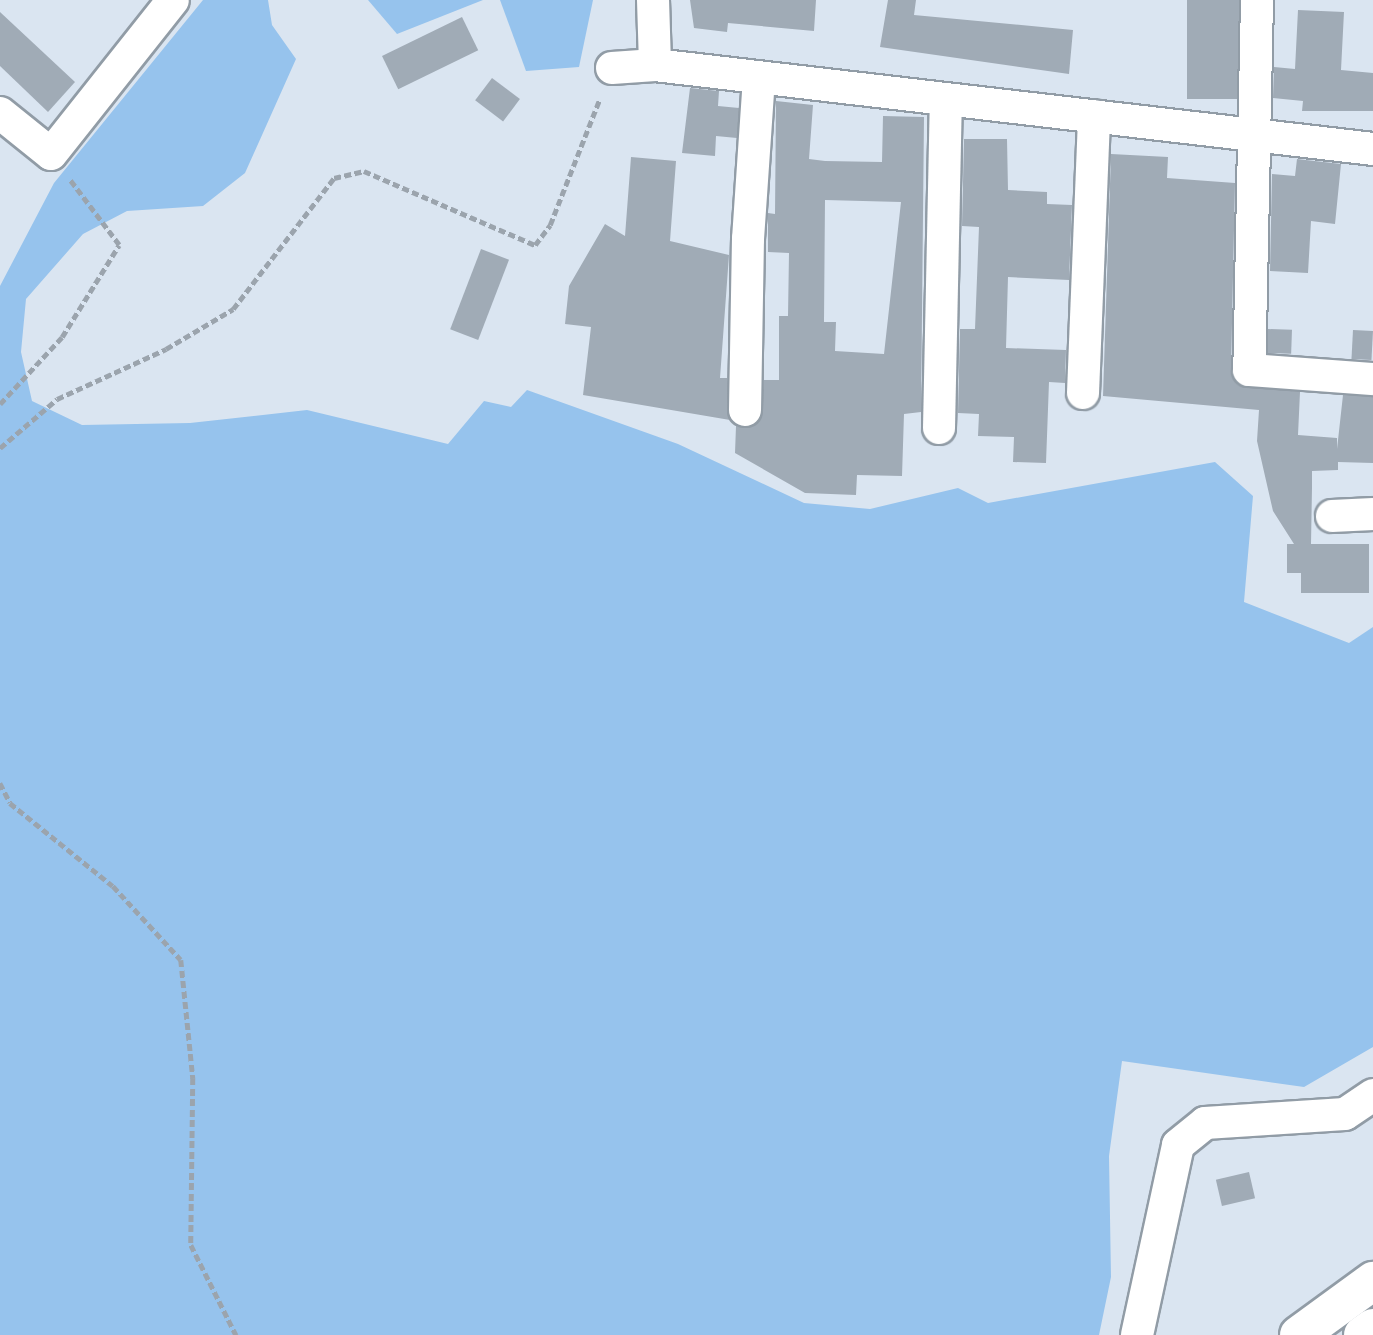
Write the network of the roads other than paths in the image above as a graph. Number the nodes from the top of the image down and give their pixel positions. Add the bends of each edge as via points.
1 (173, 0) edge
2 (653, 0) edge
3 (1257, 0) edge
4 (655, 65) junction
5 (612, 68) road end
6 (760, 78) junction
7 (946, 102) junction
8 (0, 113) edge
9 (1094, 116) junction
10 (1255, 137) junction
11 (1373, 149) edge
12 (1373, 379) edge
13 (1083, 393) dead end
14 (745, 410) dead end
15 (939, 428) dead end
16 (1373, 514) edge
17 (1332, 516) dead end
18 (1373, 1095) edge
19 (1373, 1281) edge
20 (1373, 1328) edge
21 (1137, 1335) edge
22 (1300, 1335) edge
23 (1363, 1335) edge

1 - 8 street via 51,154
2 - 4 street
3 - 10 street
4 - 5 street
4 - 6 street
6 - 7 street
6 - 14 street via 748,239
7 - 9 street
7 - 15 street
9 - 10 street
9 - 13 street
10 - 11 street
10 - 12 street via 1250,370
16 - 17 street
18 - 21 street via 1345,1114 1205,1123 1178,1145
19 - 22 main road
20 - 23 main road

